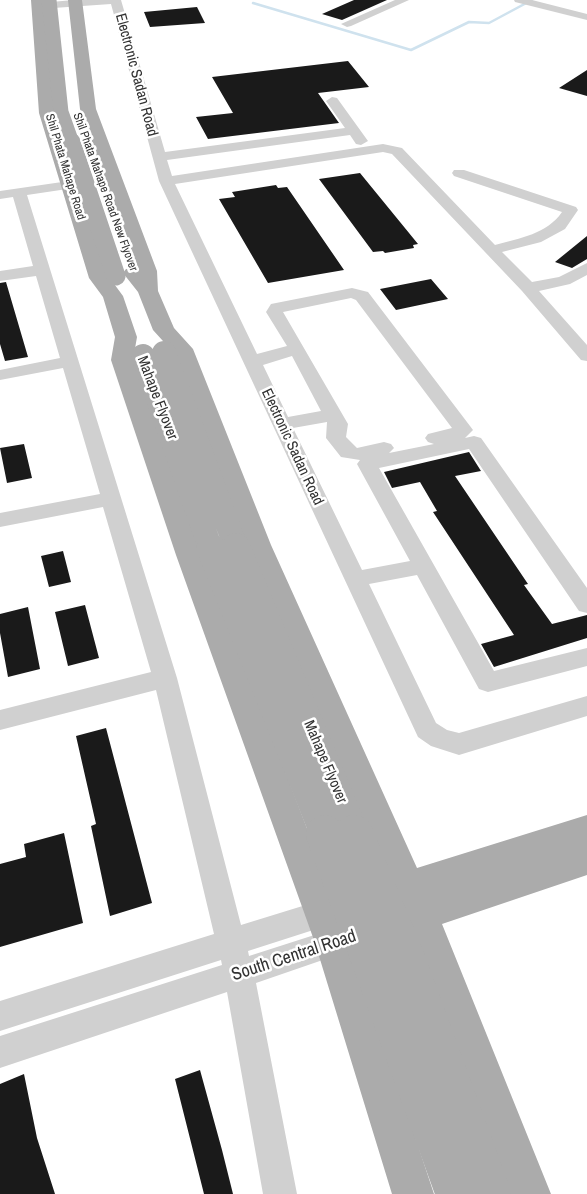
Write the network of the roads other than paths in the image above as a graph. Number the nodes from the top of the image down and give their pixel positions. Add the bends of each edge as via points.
1 (116, 0) edge
2 (404, 0) edge
3 (519, 0) edge
4 (70, 1) edge
5 (42, 2) edge
6 (577, 4) dead end
7 (566, 11) junction
8 (587, 17) edge
9 (347, 24) dead end
10 (332, 101) dead end
11 (352, 131) junction
12 (369, 151) junction
13 (159, 157) junction
14 (459, 174) dead end
15 (166, 181) junction
16 (69, 185) junction
17 (10, 194) edge
18 (492, 250) junction
19 (587, 268) edge
20 (42, 270) junction
21 (0, 276) edge
22 (121, 282) junction
23 (528, 288) junction
24 (148, 291) junction
25 (149, 344) junction
26 (297, 349) junction
27 (587, 356) edge
28 (70, 361) junction
29 (252, 364) junction
30 (0, 374) edge
31 (333, 415) junction
32 (281, 424) junction
33 (111, 499) junction
34 (0, 520) edge
35 (423, 566) junction
36 (355, 579) junction
37 (587, 606) edge
38 (587, 657) edge
39 (165, 678) junction
40 (587, 706) edge
41 (0, 720) edge
42 (587, 830) edge
43 (587, 860) edge
44 (415, 900) junction
45 (328, 928) junction
46 (232, 944) junction
47 (239, 974) junction
48 (66, 996) junction
49 (0, 1016) edge
50 (71, 1029) junction
51 (0, 1052) edge
52 (280, 1194) edge
53 (413, 1194) edge
54 (455, 1194) edge
55 (492, 1194) edge
56 (530, 1194) edge

1 - 4 street
1 - 13 street, Electronic Sadan Road
2 - 9 street
3 - 7 street
4 - 5 street
4 - 22 main road, Shil Phata Mahape Road New Flyover via 75,110
4 - 24 main road via 88,109 147,271
5 - 16 main road, Shil Phata Mahape Road via 47,113
5 - 22 main road, Shil Phata Mahape Road New Flyover, bridge via 61,112
6 - 7 street
7 - 8 street
10 - 11 street
11 - 12 street
11 - 13 street
12 - 15 street
12 - 18 street via 383,148 398,151
13 - 15 street, Electronic Sadan Road
14 - 18 street via 571,210 560,226 536,239
15 - 29 street, Electronic Sadan Road
16 - 17 street
16 - 22 main road, Shil Phata Mahape Road via 99,278
17 - 20 street
18 - 23 street
19 - 23 street via 564,281
20 - 21 street
20 - 28 street
22 - 24 main road, Shil Phata Mahape Road New Flyover
22 - 25 main road
23 - 27 street
24 - 25 main road
25 - 44 main road via 182,349 258,546
25 - 45 main road via 122,360 156,463
25 - 54 main road, Mahape Flyover, bridge via 214,557 326,835
25 - 55 main road, Mahape Flyover, bridge via 405,956
26 - 29 street
26 - 31 street
26 - 31 street via 274,312 277,308 352,293 362,296 462,430 357,454 348,452 336,438 338,424
28 - 30 street
28 - 33 street
29 - 32 street, Electronic Sadan Road
31 - 32 street
32 - 36 street, Electronic Sadan Road
33 - 34 street
33 - 39 street
35 - 36 street
35 - 37 street via 367,464 474,442
35 - 38 street via 488,682
36 - 40 street, Electronic Sadan Road via 427,730 440,739 459,744
39 - 41 street
39 - 46 street
42 - 44 main road, South Central Road
43 - 44 main road, South Central Road
44 - 45 main road, South Central Road
44 - 56 main road
45 - 46 street, South Central Road
45 - 47 street, South Central Road
45 - 53 main road
46 - 47 street
46 - 48 street, South Central Road
47 - 50 street, South Central Road
47 - 52 street
48 - 49 street, South Central Road
48 - 50 street
50 - 51 street, South Central Road

